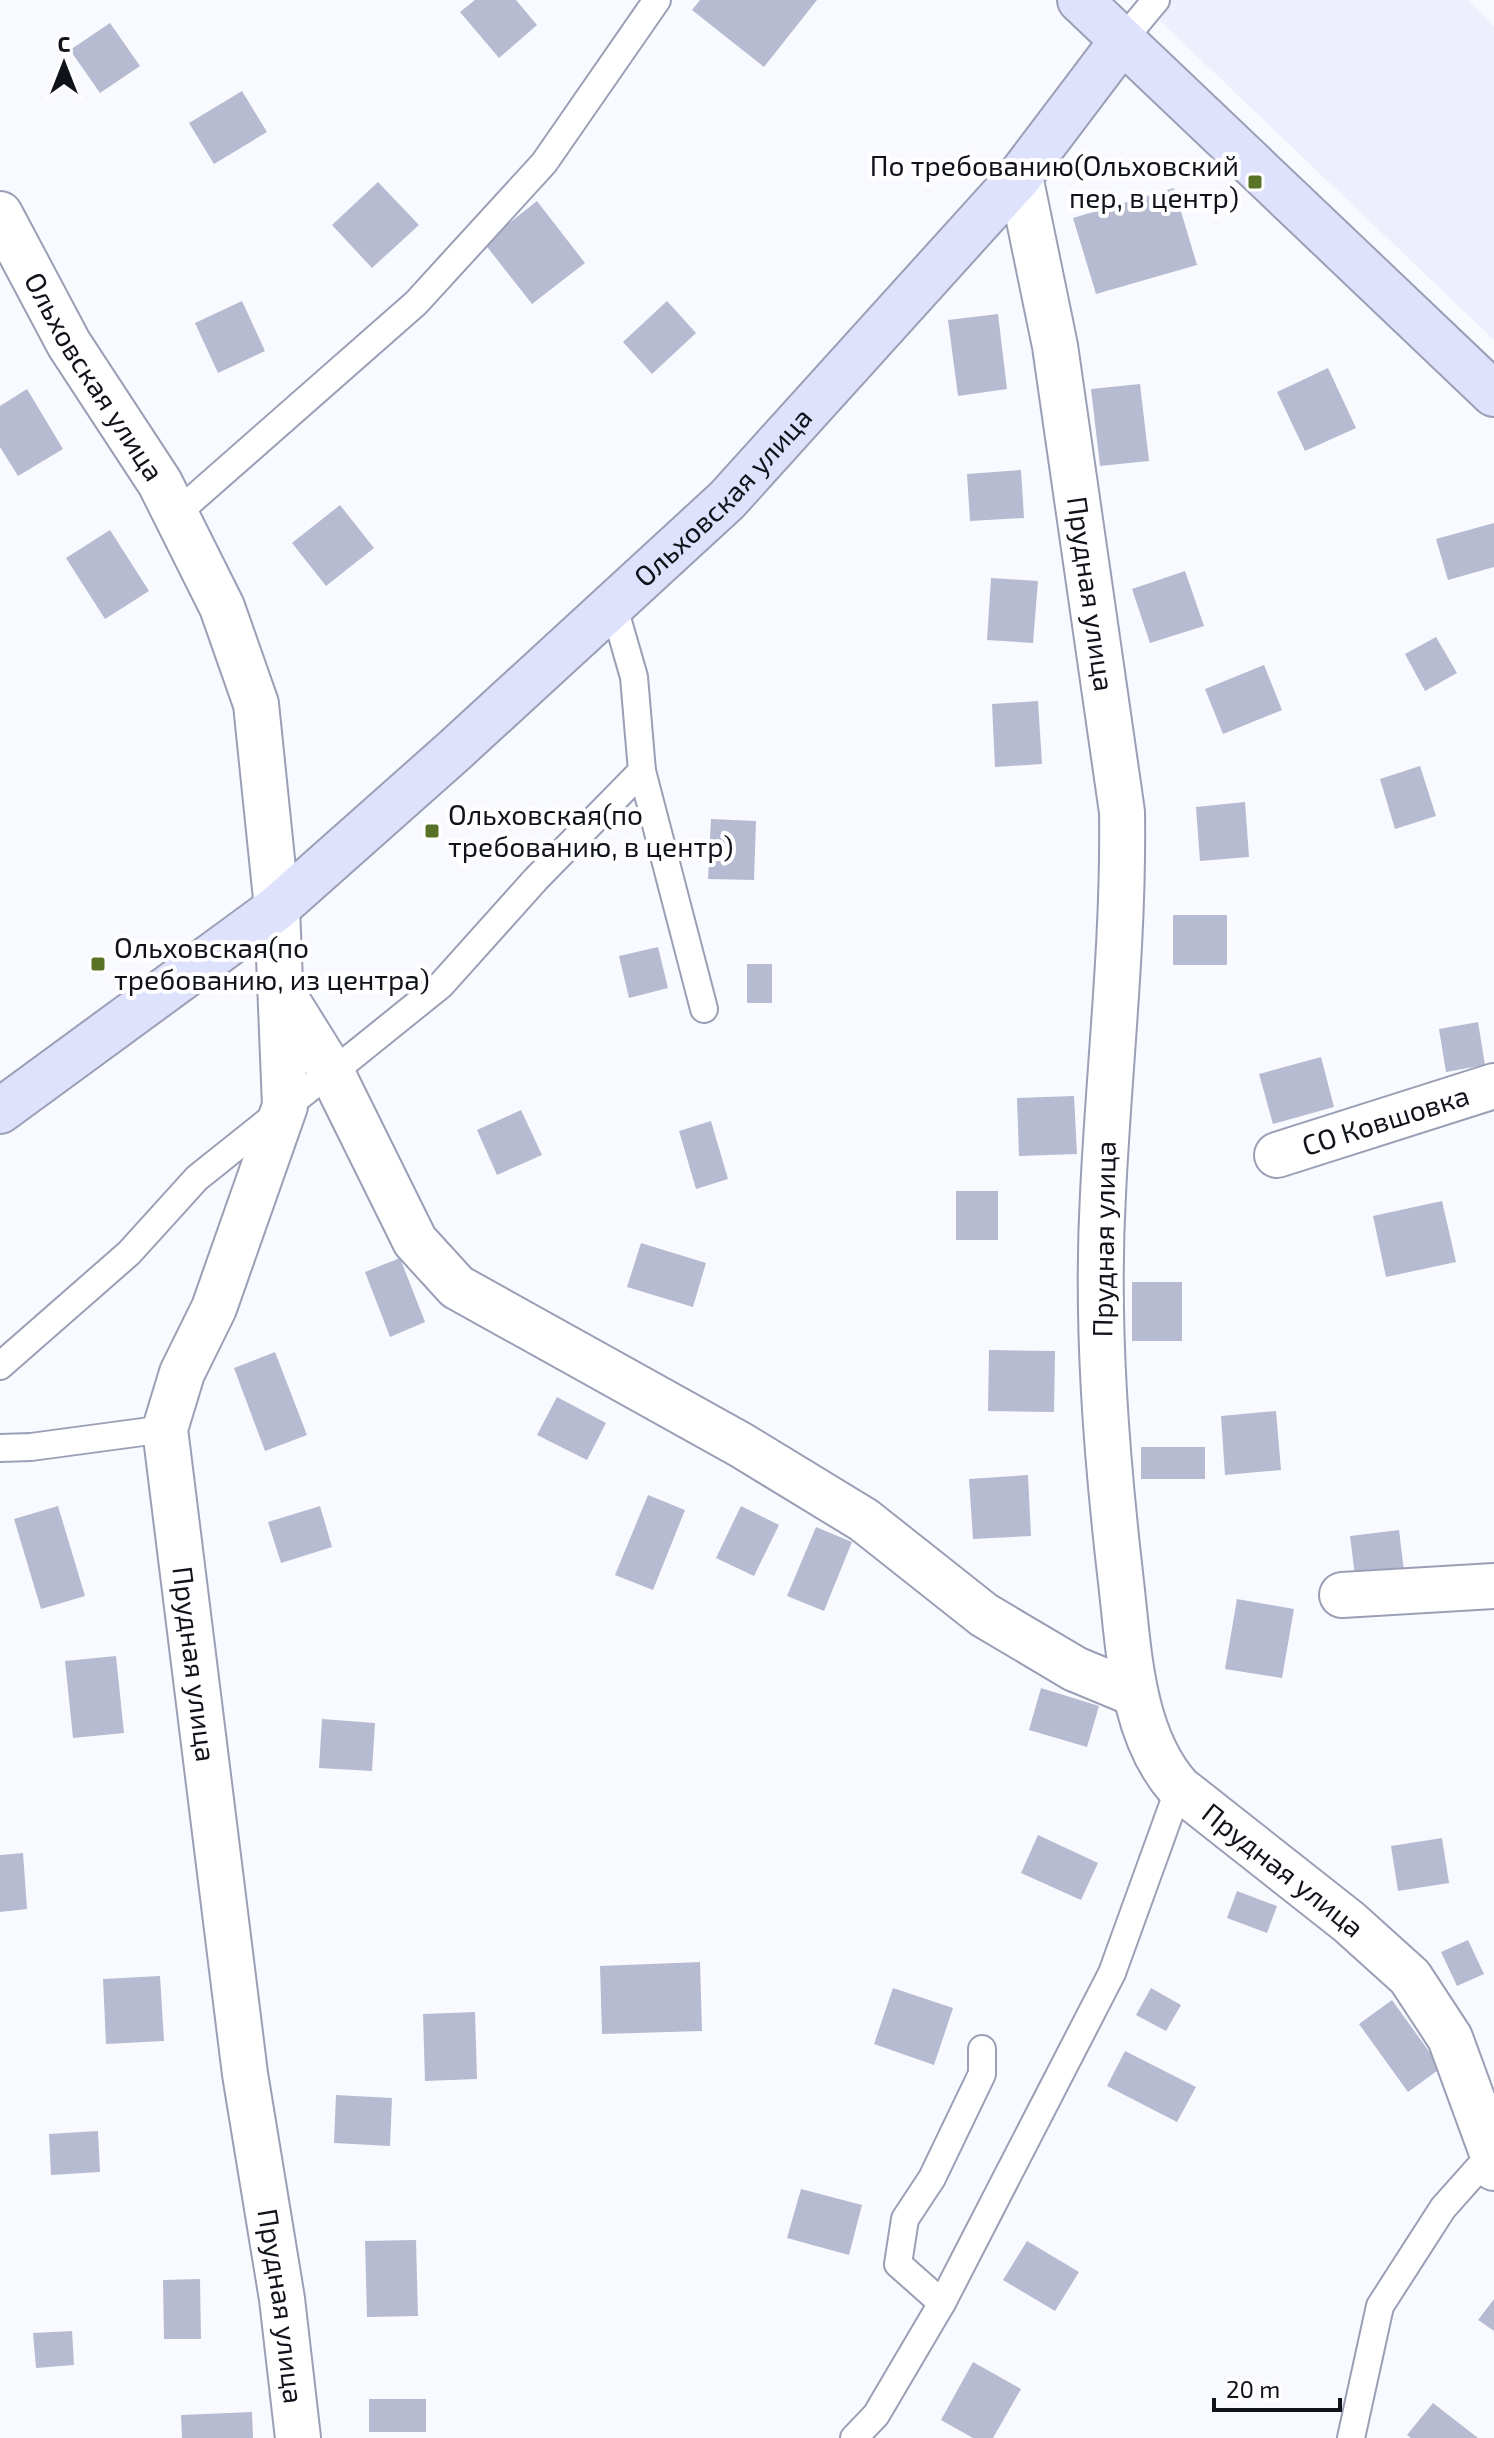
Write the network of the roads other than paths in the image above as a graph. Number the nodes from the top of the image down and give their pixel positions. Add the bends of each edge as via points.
1 (657, 0) edge
2 (1080, 0) edge
3 (1156, 0) edge
4 (1122, 41) junction
5 (1020, 176) junction
6 (0, 214) edge
7 (1494, 394) edge
8 (176, 514) junction
9 (613, 604) junction
10 (642, 771) junction
11 (277, 908) junction
12 (282, 992) junction
13 (704, 1009) dead end
14 (329, 1073) junction
15 (1494, 1086) edge
16 (285, 1106) junction
17 (0, 1111) edge
18 (1277, 1155) dead end
19 (0, 1366) edge
20 (165, 1429) junction
21 (0, 1448) edge
22 (1494, 1586) edge
23 (1342, 1595) dead end
24 (1133, 1693) junction
25 (1179, 1788) junction
26 (982, 2049) dead end
27 (1493, 2160) edge
28 (942, 2303) junction
29 (298, 2438) edge
30 (854, 2438) edge
31 (1351, 2438) edge

1 - 8 lane via 544,163 416,303
2 - 4 street
3 - 4 lane
4 - 5 street, Ольховская улица
4 - 7 street
5 - 9 street, Ольховская улица via 727,500
5 - 24 street, Прудная улица via 1055,346 1122,812 1123,888 1102,1197 1102,1358
6 - 8 street, Ольховская улица via 69,344
8 - 11 street, Ольховская улица via 222,607 256,704
9 - 10 lane via 634,677
9 - 11 street, Ольховская улица
10 - 13 lane
10 - 14 lane via 441,985
11 - 12 street, Прудная улица
11 - 17 street, Ольховская улица
12 - 14 street
12 - 16 street, Прудная улица
14 - 16 lane
14 - 24 street via 415,1241 457,1287 741,1445 864,1520 984,1615 1075,1669
15 - 18 street, СО Ковшовка
16 - 19 lane via 197,1178 129,1253
16 - 20 street, Прудная улица
20 - 21 lane
20 - 29 street, Прудная улица via 245,2074 282,2299
22 - 23 street
24 - 25 street, Прудная улица via 1164,1771
25 - 27 street, Прудная улица via 1410,1977 1450,2038
25 - 28 lane via 1112,1973
26 - 28 lane via 982,2074 932,2178 905,2219 901,2241 898,2264
27 - 31 lane via 1443,2208 1380,2306
28 - 30 lane via 876,2415

